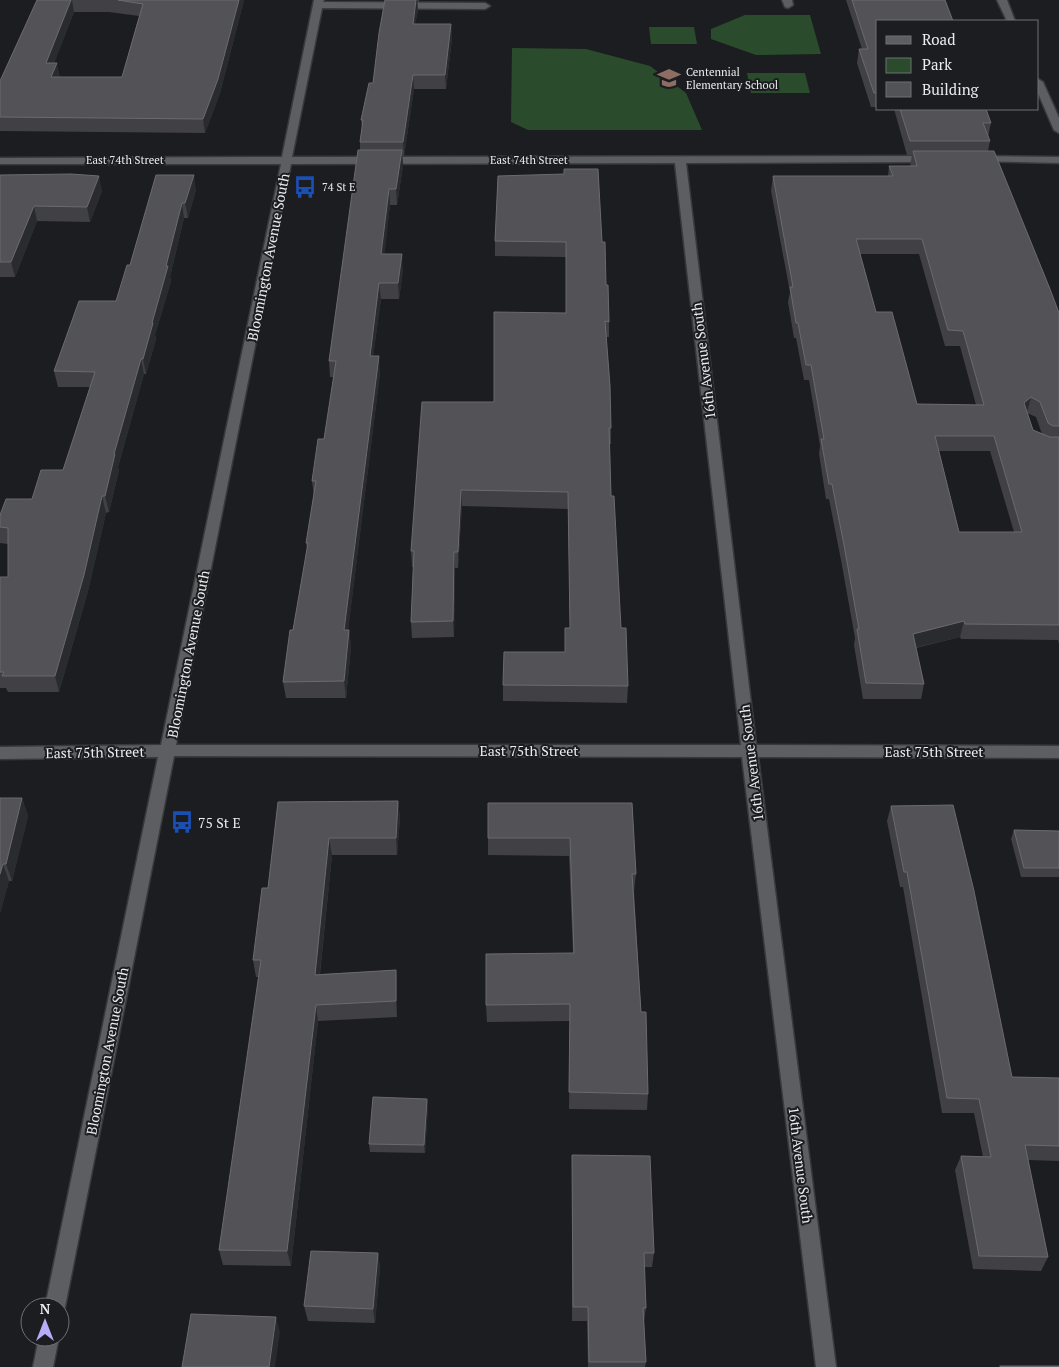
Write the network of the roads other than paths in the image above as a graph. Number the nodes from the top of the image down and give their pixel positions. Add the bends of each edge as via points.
1 (1002, 0) edge
2 (318, 3) edge
3 (485, 6) dead end
4 (1011, 20) edge
5 (1039, 84) edge
6 (1059, 130) edge
7 (680, 159) junction
8 (287, 160) junction
9 (939, 160) edge
10 (969, 160) edge
11 (1059, 160) edge
12 (0, 161) edge
13 (749, 750) junction
14 (168, 751) junction
15 (1059, 752) edge
16 (0, 753) edge
17 (57, 1297) edge
18 (47, 1347) edge
19 (43, 1367) edge
20 (826, 1367) edge

1 - 4 street
2 - 3 street
2 - 8 street, Bloomington Avenue South
5 - 6 street
7 - 8 street, East 74th Street
7 - 9 street, East 74th Street
7 - 13 street, 16th Avenue South
8 - 12 street, East 74th Street
8 - 14 street, Bloomington Avenue South
10 - 11 street
13 - 14 street, East 75th Street
13 - 15 street, East 75th Street
13 - 20 street, 16th Avenue South
14 - 16 street, East 75th Street
14 - 17 street, Bloomington Avenue South
18 - 19 street

